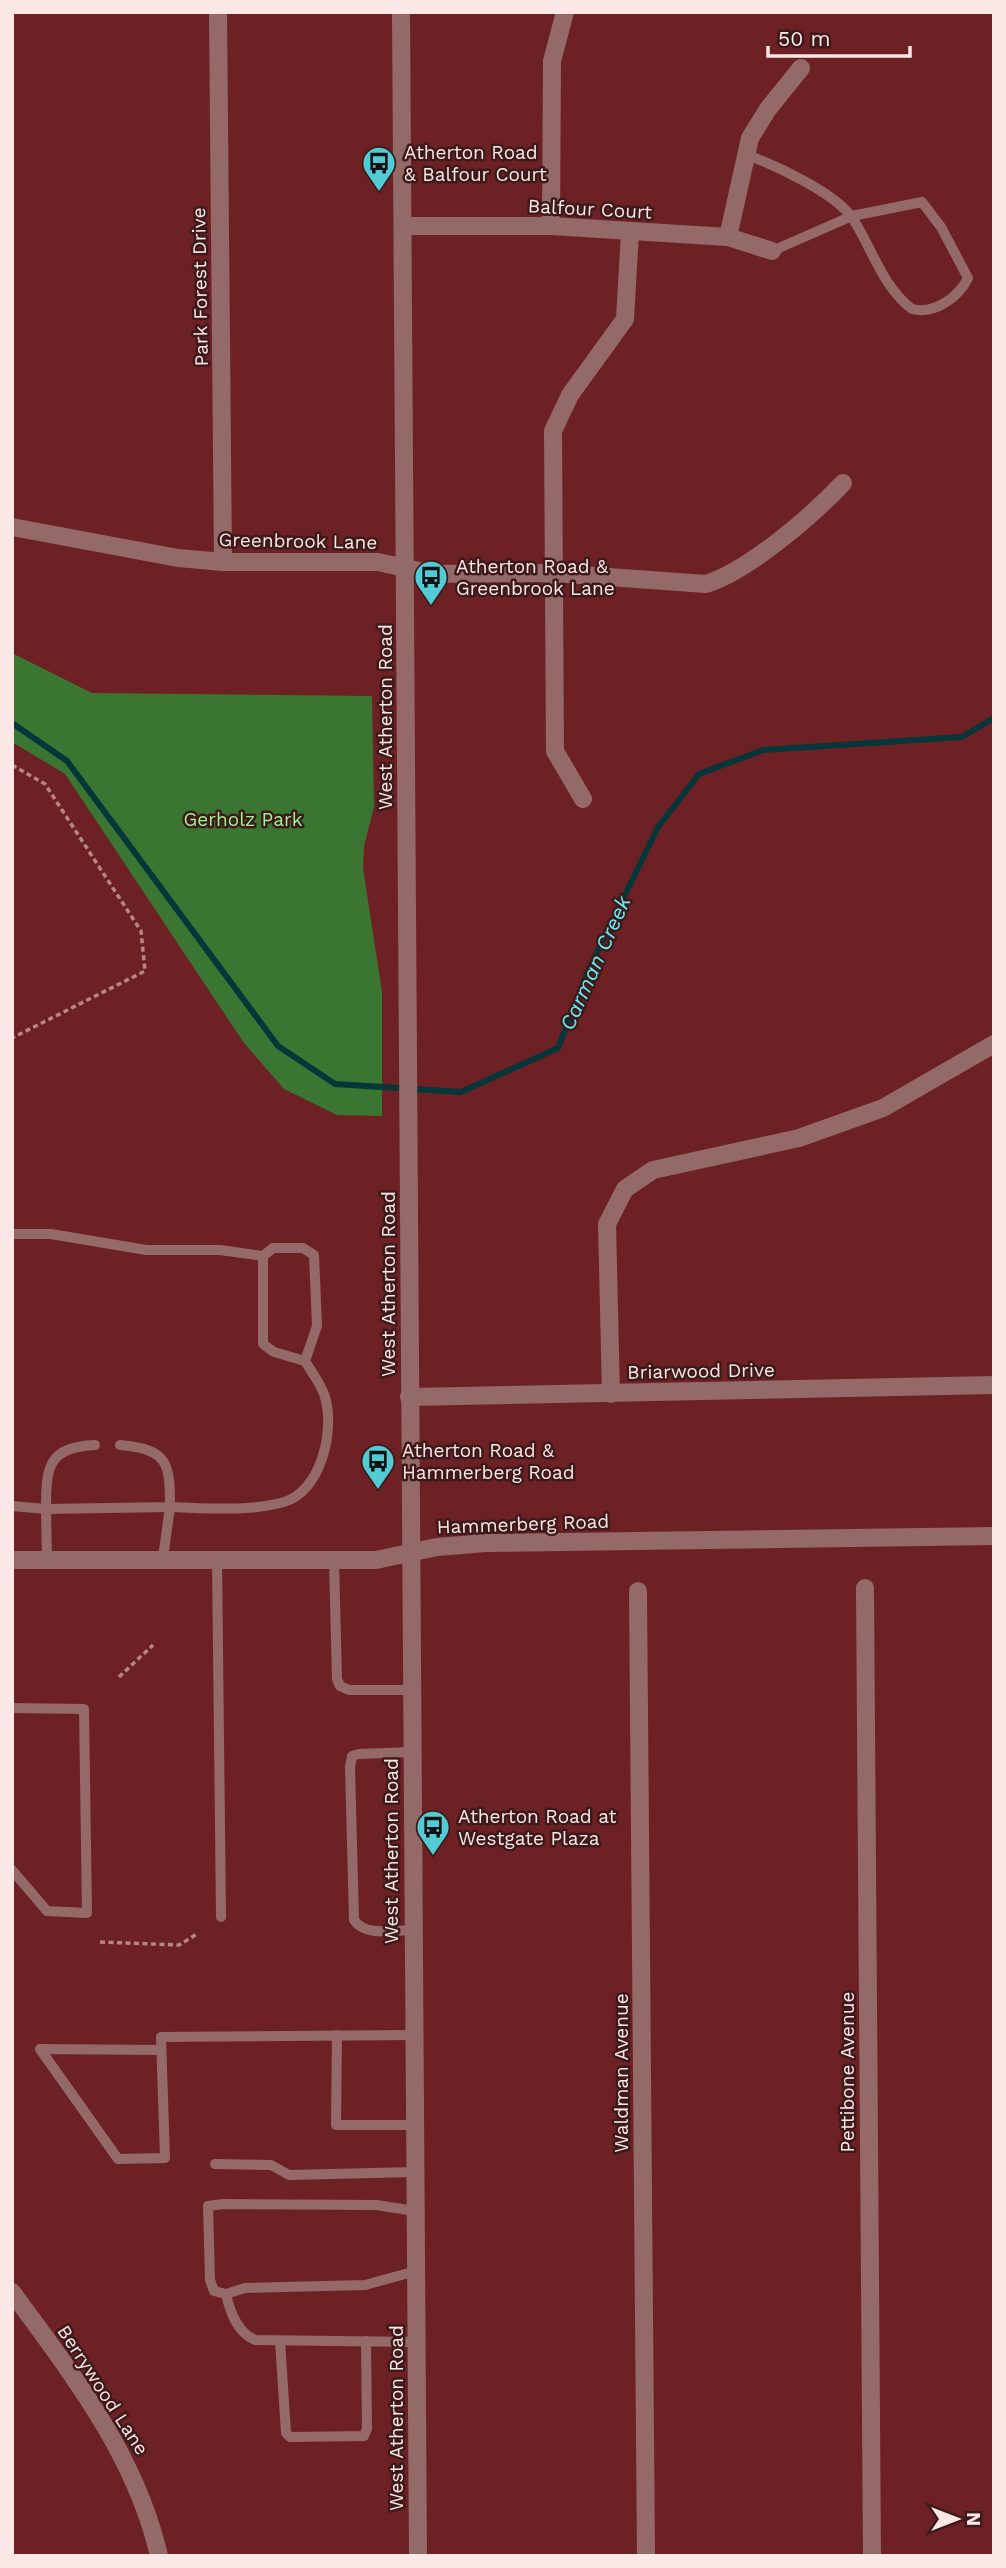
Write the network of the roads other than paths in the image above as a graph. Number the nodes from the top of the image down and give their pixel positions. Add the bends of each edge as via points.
1 (218, 12) edge
2 (401, 12) edge
3 (565, 12) edge
4 (802, 68) dead end
5 (747, 155) junction
6 (852, 216) junction
7 (403, 226) junction
8 (551, 226) junction
9 (630, 232) junction
10 (728, 237) junction
11 (772, 251) joint
12 (843, 484) dead end
13 (12, 527) edge
14 (223, 562) junction
15 (405, 568) junction
16 (553, 573) junction
17 (583, 799) dead end
18 (994, 1044) edge
19 (12, 1234) edge
20 (263, 1256) junction
21 (305, 1361) junction
22 (994, 1385) edge
23 (611, 1394) junction
24 (410, 1397) junction
25 (95, 1445) dead end
26 (120, 1445) dead end
27 (12, 1506) edge
28 (170, 1507) junction
29 (46, 1509) junction
30 (994, 1536) edge
31 (409, 1553) junction
32 (163, 1558) junction
33 (217, 1558) junction
34 (12, 1560) edge
35 (47, 1560) junction
36 (334, 1561) junction
37 (864, 1588) dead end
38 (638, 1591) dead end
39 (410, 1690) junction
40 (12, 1708) edge
41 (411, 1752) junction
42 (12, 1870) edge
43 (221, 1917) dead end
44 (412, 1930) junction
45 (337, 2035) junction
46 (414, 2035) junction
47 (161, 2050) junction
48 (414, 2125) junction
49 (215, 2164) dead end
50 (415, 2172) junction
51 (415, 2211) junction
52 (415, 2271) junction
53 (12, 2292) edge
54 (226, 2294) junction
55 (280, 2341) junction
56 (366, 2341) junction
57 (416, 2342) junction
58 (159, 2556) edge
59 (418, 2556) edge
60 (646, 2556) edge
61 (872, 2556) edge

1 - 14 street, Park Forest Drive
2 - 7 street, West Atherton Road
3 - 8 street via 552,61
4 - 5 street via 768,109 750,138
5 - 6 lane via 802,179
5 - 10 street
6 - 6 lane via 922,202 966,270 965,285 930,311 912,309 887,278
6 - 11 lane
7 - 8 street, Balfour Court
7 - 15 street, West Atherton Road
8 - 9 street, Balfour Court
9 - 10 street, Balfour Court
9 - 16 street via 625,319 570,395 553,431
10 - 11 street, Balfour Court
12 - 16 street, Greenbrook Lane via 822,506 727,578 706,584
13 - 14 street, Greenbrook Lane via 177,558
14 - 15 street, Greenbrook Lane via 378,562
15 - 16 street, Greenbrook Lane via 433,574
15 - 24 street, West Atherton Road
16 - 17 street via 555,751
18 - 23 street via 883,1108 799,1138 653,1170 625,1189 607,1224
19 - 20 lane via 51,1234 146,1250 220,1250
20 - 21 lane via 263,1344
20 - 21 lane via 273,1248 303,1248 314,1255 317,1326
21 - 28 lane via 324,1394 329,1425 317,1472 302,1490 287,1502 262,1506
22 - 23 street, Briarwood Drive
23 - 24 street, Briarwood Drive
24 - 31 street, West Atherton Road
25 - 29 lane via 72,1446 60,1453 46,1479
26 - 28 lane via 159,1455 170,1473
27 - 29 lane
28 - 29 lane
28 - 32 lane
29 - 35 lane
30 - 31 street, Hammerberg Road via 486,1543
31 - 36 street, Hammerberg Road
31 - 39 street, West Atherton Road
32 - 33 street, Hammerberg Road
32 - 35 street, Hammerberg Road
33 - 36 street, Hammerberg Road
33 - 43 lane
34 - 35 street, Hammerberg Road
36 - 39 lane via 340,1686
37 - 61 street, Pettibone Avenue
38 - 60 street, Waldman Avenue
39 - 41 street, West Atherton Road
40 - 42 lane via 84,1709 87,1913 47,1911
41 - 44 street, West Atherton Road
41 - 44 lane via 359,1754 352,1756 350,1767 354,1920 367,1930
44 - 46 street, West Atherton Road
45 - 46 lane
45 - 47 lane via 161,2038
45 - 48 lane via 336,2125
46 - 48 street, West Atherton Road
47 - 47 lane via 165,2158 118,2159 40,2049
48 - 50 street, West Atherton Road
49 - 50 lane via 271,2165 289,2175
50 - 51 street, West Atherton Road
51 - 52 street, West Atherton Road
51 - 54 lane via 376,2205 208,2206 211,2280 214,2291
52 - 54 lane via 365,2285 245,2288
52 - 57 street, West Atherton Road
53 - 58 street, Berrywood Lane via 122,2452 152,2524
54 - 55 lane via 230,2312 245,2336
55 - 56 lane
55 - 56 lane via 286,2433 290,2437 364,2436
56 - 57 lane
57 - 59 street, West Atherton Road

